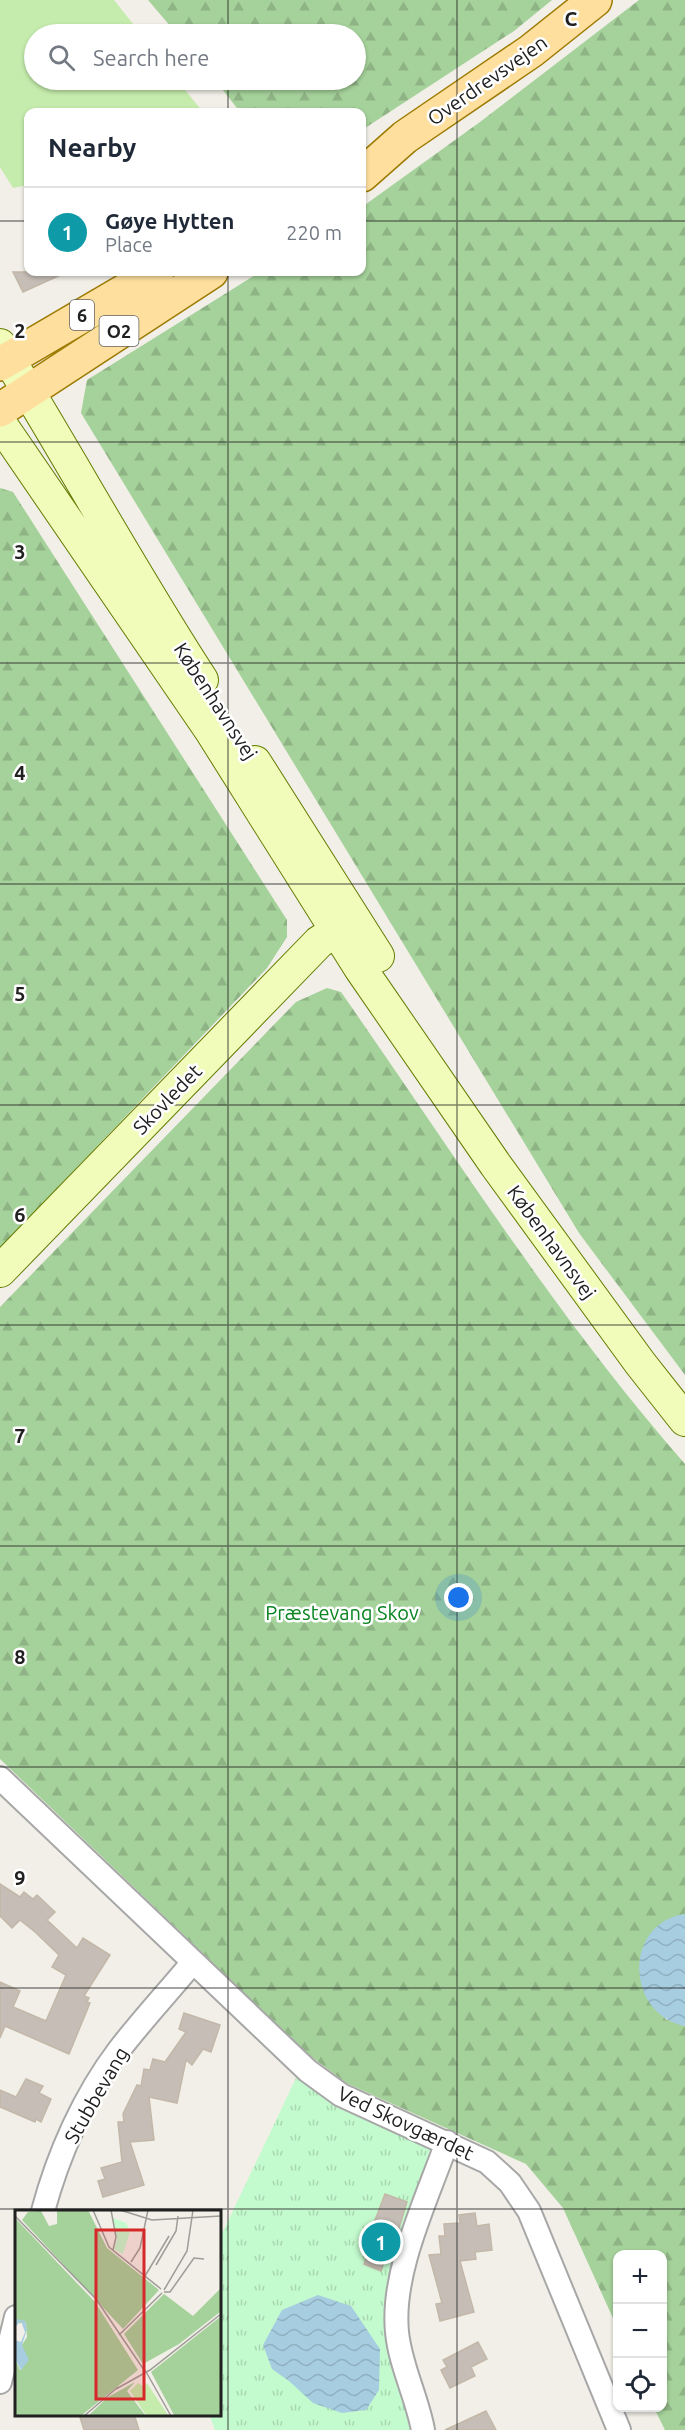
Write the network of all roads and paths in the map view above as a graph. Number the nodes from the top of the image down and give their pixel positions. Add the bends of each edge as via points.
1 (596, 0) edge
2 (405, 137) junction
3 (366, 154) edge
4 (366, 171) edge
5 (150, 276) edge
6 (205, 276) edge
7 (3, 356) edge
8 (28, 391) junction
9 (0, 410) edge
10 (0, 423) edge
11 (345, 924) junction
12 (0, 1271) edge
13 (685, 1420) edge
14 (0, 1778) edge
15 (193, 1962) junction
16 (447, 2142) junction
17 (44, 2210) edge
18 (15, 2321) edge
19 (0, 2382) edge
20 (423, 2430) edge
21 (619, 2430) edge

1 - 2 main road, Overdrevsvejen via 531,51
2 - 3 main road, Overdrevsvejen
2 - 4 main road, Overdrevsvejen
5 - 7 main road, 6
6 - 8 main road, O2
7 - 8 street, Københavnsvej
8 - 9 main road, O2
8 - 11 street, Københavnsvej
10 - 11 street, Københavnsvej
11 - 12 street, Skovledet via 319,942
11 - 13 street, Københavnsvej via 425,1060 508,1182
14 - 15 street, Ved Skovgærdet
15 - 16 street, Ved Skovgærdet via 308,2071 341,2095
15 - 17 street, Stubbevang via 118,2051 80,2114 53,2175
16 - 20 street via 406,2257 398,2304 397,2333
16 - 21 street, Ved Skovgærdet via 487,2162 510,2183 529,2211
18 - 19 street

